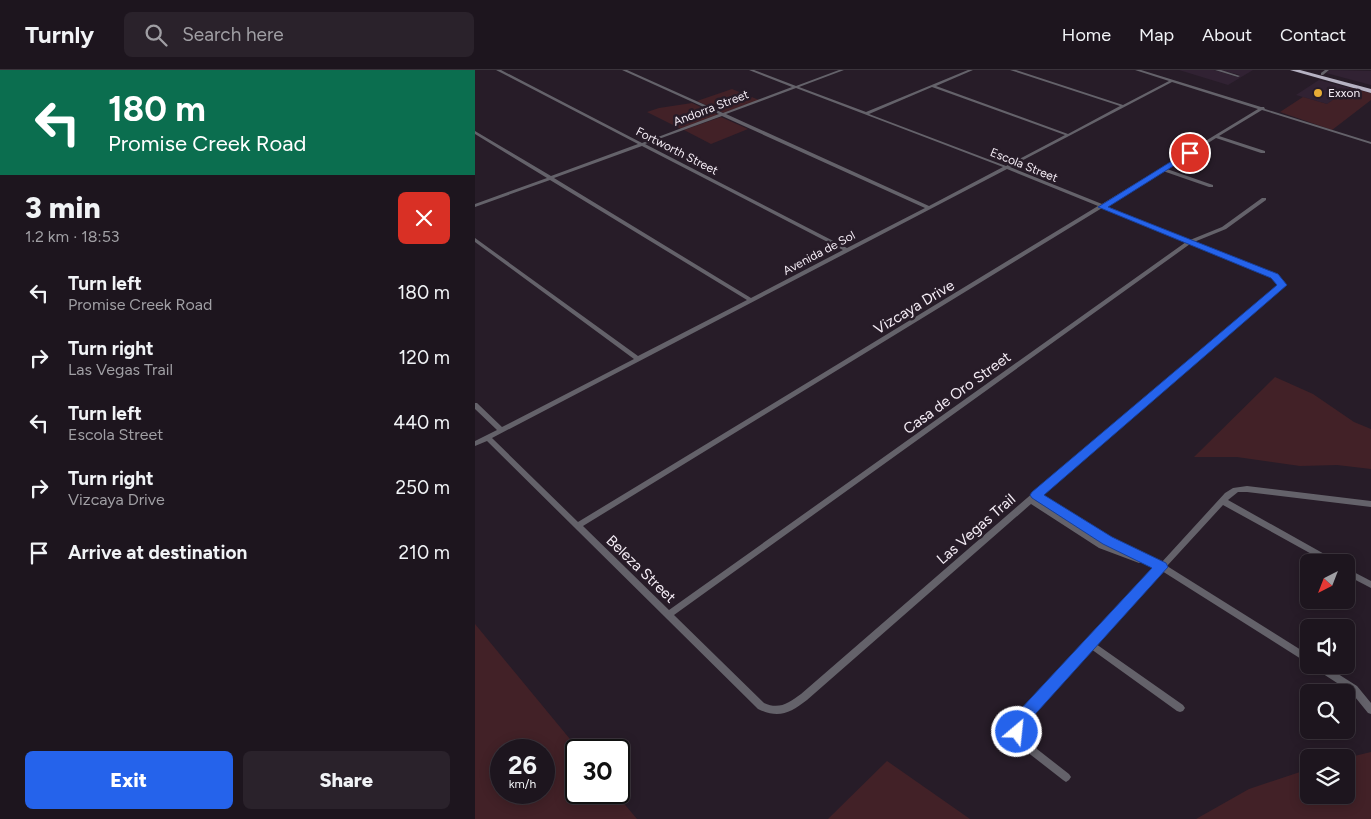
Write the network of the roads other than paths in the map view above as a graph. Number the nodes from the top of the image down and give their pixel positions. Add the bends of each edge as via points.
1 (498, 70) edge
2 (624, 70) edge
3 (751, 70) edge
4 (842, 70) edge
5 (971, 70) edge
6 (1012, 70) edge
7 (1137, 70) edge
8 (1217, 70) edge
9 (1293, 70) edge
10 (1297, 70) edge
11 (1308, 70) edge
12 (1324, 74) edge
13 (1238, 76) dead end
14 (1172, 80) junction
15 (932, 86) junction
16 (796, 87) junction
17 (1371, 88) edge
18 (1123, 106) junction
19 (1263, 108) junction
20 (867, 113) junction
21 (723, 115) junction
22 (475, 132) edge
23 (1068, 135) junction
24 (1217, 137) junction
25 (1371, 143) edge
26 (643, 145) junction
27 (1263, 152) dead end
28 (1005, 167) junction
29 (1163, 169) junction
30 (551, 178) junction
31 (1211, 186) dead end
32 (1264, 199) dead end
33 (475, 206) edge
34 (928, 207) junction
35 (1102, 207) junction
36 (475, 240) edge
37 (1189, 242) junction
38 (847, 250) junction
39 (1280, 287) joint
40 (751, 300) junction
41 (638, 359) junction
42 (475, 405) edge
43 (501, 430) junction
44 (487, 437) junction
45 (475, 444) edge
46 (1033, 498) junction
47 (1223, 501) junction
48 (1371, 504) edge
49 (577, 526) junction
50 (1317, 554) edge
51 (1162, 567) junction
52 (1355, 576) edge
53 (1371, 585) edge
54 (668, 615) junction
55 (1090, 644) junction
56 (1300, 654) edge
57 (1331, 674) edge
58 (1180, 708) dead end
59 (1371, 710) edge
60 (780, 712) joint
61 (1066, 777) dead end

1 - 26 street, Fortworth Street
2 - 21 street
3 - 16 street, Escola Street
4 - 16 street, Andorra Street
5 - 15 street
6 - 18 street
7 - 14 street
8 - 13 street
9 - 12 highway
10 - 12 highway
11 - 12 highway
12 - 17 highway
14 - 18 street, Avenida de Sol
14 - 19 street
15 - 20 street
15 - 23 street
16 - 20 street, Escola Street
16 - 21 street, Andorra Street
18 - 23 street, Avenida de Sol
19 - 24 street, Vizcaya Drive
19 - 25 street
20 - 28 street, Escola Street
21 - 26 street, Andorra Street
21 - 34 street
22 - 30 street
23 - 28 street, Avenida de Sol
24 - 27 street
24 - 29 street, Vizcaya Drive
26 - 30 street, Andorra Street
26 - 38 street, Fortworth Street
28 - 34 street, Avenida de Sol
28 - 35 street, Escola Street
29 - 31 street
29 - 35 street, Vizcaya Drive
30 - 33 street, Andorra Street
30 - 40 street
32 - 37 street, Casa de Oro Street via 1224,228
34 - 38 street, Avenida de Sol
35 - 37 street, Escola Street
35 - 49 street, Vizcaya Drive
36 - 41 street
37 - 39 street, Escola Street via 1275,276 1283,285
37 - 54 street, Casa de Oro Street
38 - 40 street, Avenida de Sol
39 - 46 street, Las Vegas Trail
40 - 41 street, Avenida de Sol
41 - 43 street, Avenida de Sol
42 - 43 street
43 - 44 street, Avenida de Sol
44 - 45 street, Avenida de Sol
44 - 49 street, Beleza Street
46 - 51 street via 1109,550
46 - 60 street, Las Vegas Trail via 804,697
47 - 48 street via 1236,490 1247,489
47 - 50 street
47 - 51 street
49 - 54 street, Beleza Street
51 - 55 street
51 - 56 street
52 - 53 street
54 - 60 street, Beleza Street via 761,706
55 - 58 street
55 - 61 street via 1018,726 1019,737 1025,745
57 - 59 street via 1354,689

